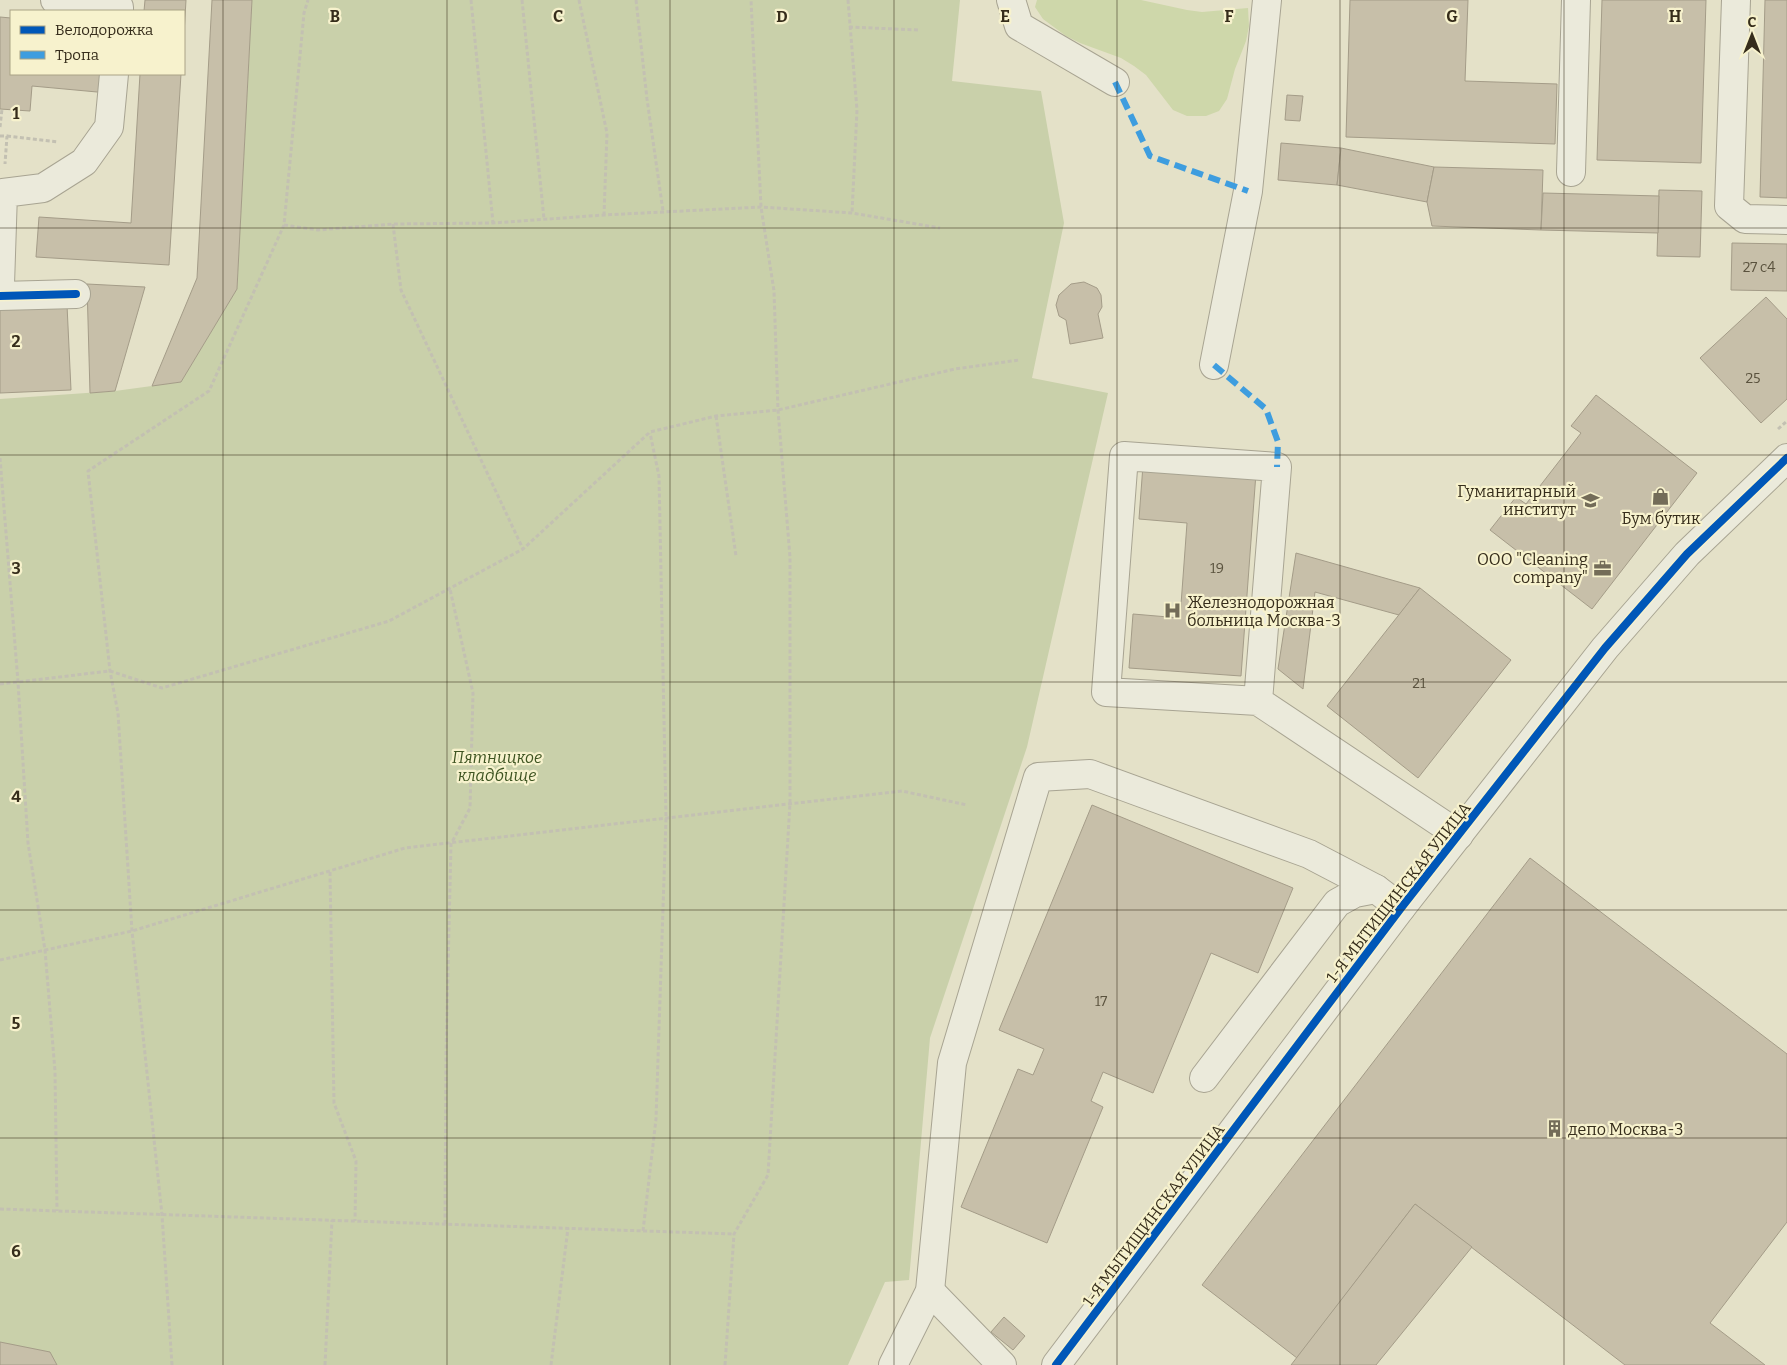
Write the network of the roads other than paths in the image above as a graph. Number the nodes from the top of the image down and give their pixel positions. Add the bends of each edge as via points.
1 (55, 0) edge
2 (1011, 0) edge
3 (1267, 0) edge
4 (1576, 0) edge
5 (1736, 0) edge
6 (119, 10) edge
7 (114, 75) edge
8 (1115, 82) dead end
9 (1571, 172) dead end
10 (1787, 220) edge
11 (0, 285) edge
12 (76, 294) dead end
13 (0, 296) edge
14 (1214, 365) dead end
15 (1787, 458) edge
16 (1258, 701) junction
17 (1459, 835) junction
18 (1376, 889) junction
19 (1401, 908) junction
20 (1204, 1078) dead end
21 (930, 1291) junction
22 (893, 1365) edge
23 (1002, 1365) edge
24 (1056, 1365) edge

1 - 6 street via 119,7
2 - 8 street via 1020,26
3 - 14 street via 1248,191
4 - 9 street
5 - 10 street via 1729,206 1745,219
7 - 11 street via 110,127 84,162 43,188 3,193
12 - 13 street
15 - 17 street, 1-Я МЫТИЩИНСКАЯ УЛИЦА via 1687,554 1604,648
16 - 16 street via 1277,467 1124,456 1106,692
16 - 17 street
17 - 19 street, 1-Я МЫТИЩИНСКАЯ УЛИЦА
18 - 19 street
18 - 20 street via 1355,893 1337,903
18 - 21 street via 1309,854 1090,774 1038,777 952,1063
19 - 24 street, 1-Я МЫТИЩИНСКАЯ УЛИЦА
21 - 22 street
21 - 23 street

